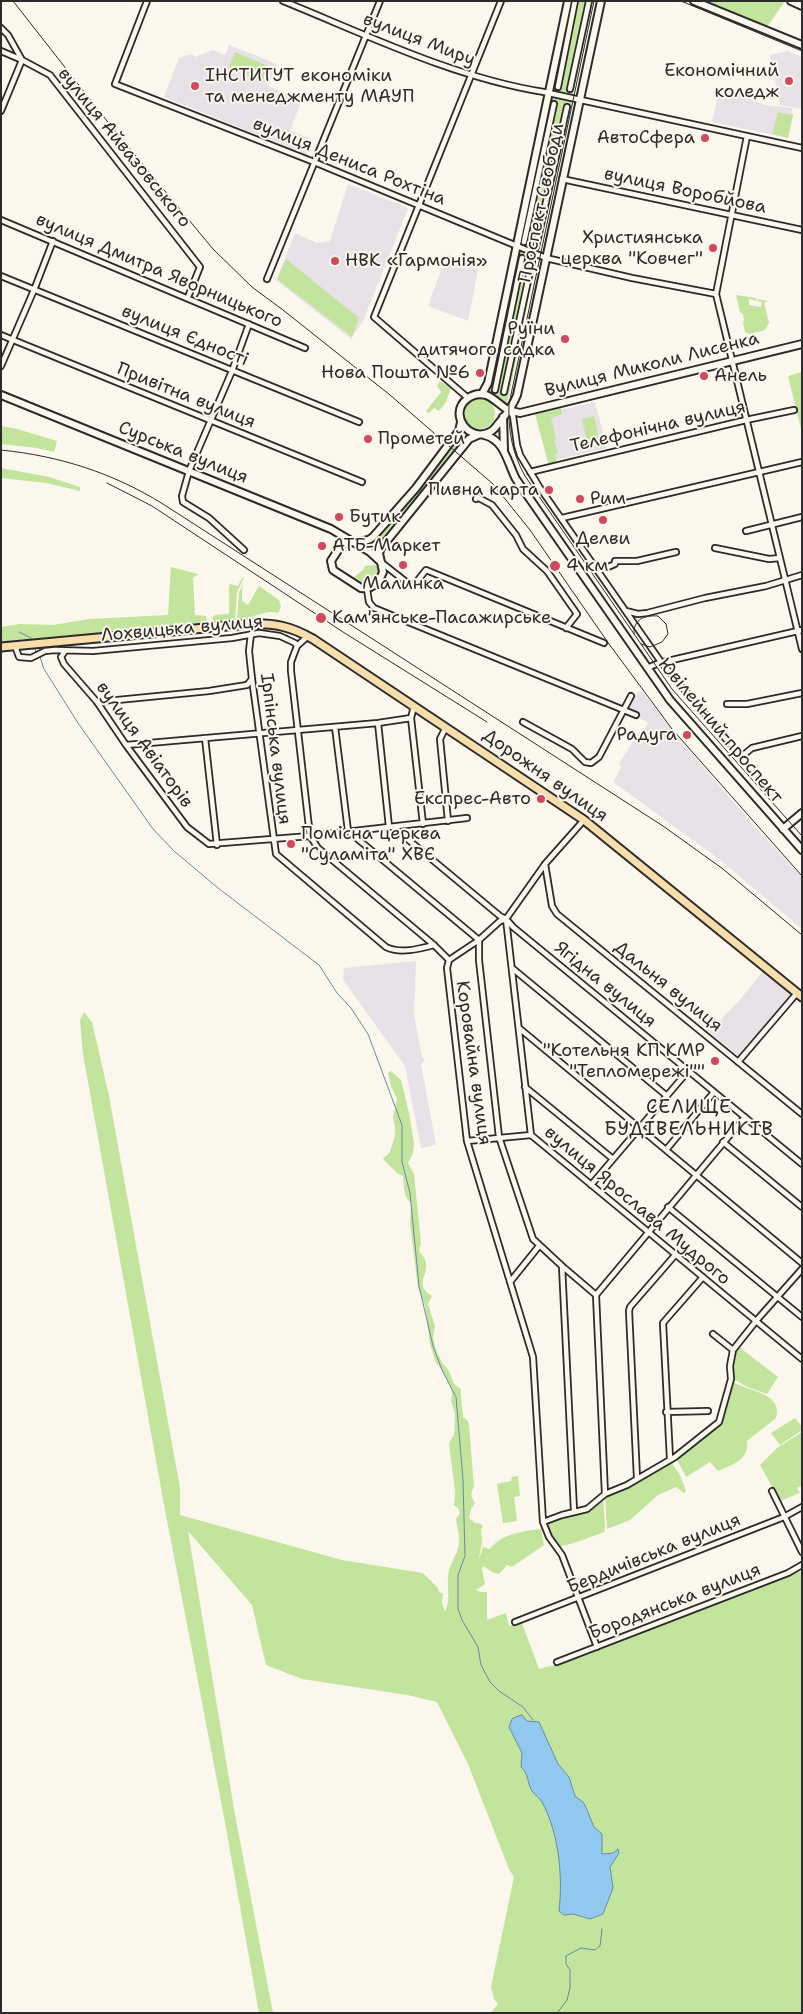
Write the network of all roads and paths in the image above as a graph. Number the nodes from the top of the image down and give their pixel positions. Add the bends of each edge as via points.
1 (147, 1) edge
2 (283, 1) edge
3 (380, 1) edge
4 (501, 1) edge
5 (568, 1) edge
6 (575, 1) edge
7 (589, 1) edge
8 (601, 1) edge
9 (694, 1) edge
10 (791, 1) edge
11 (802, 6) edge
12 (1, 28) edge
13 (366, 35) junction
14 (802, 45) edge
15 (1, 51) edge
16 (22, 60) junction
17 (471, 76) junction
18 (558, 87) dead end
19 (570, 89) dead end
20 (549, 93) junction
21 (580, 99) junction
22 (554, 104) dead end
23 (567, 107) dead end
24 (1, 111) edge
25 (747, 136) junction
26 (802, 148) edge
27 (314, 162) junction
28 (562, 179) junction
29 (419, 205) junction
30 (731, 215) junction
31 (1, 220) edge
32 (802, 230) edge
33 (52, 241) junction
34 (524, 242) dead end
35 (516, 246) junction
36 (536, 247) dead end
37 (522, 258) dead end
38 (546, 258) junction
39 (532, 262) dead end
40 (1, 276) edge
41 (267, 279) dead end
42 (34, 290) junction
43 (716, 294) junction
44 (188, 297) junction
45 (249, 324) junction
46 (1, 335) edge
47 (13, 339) junction
48 (802, 344) edge
49 (305, 348) dead end
50 (732, 361) junction
51 (1, 366) edge
52 (232, 371) junction
53 (495, 390) dead end
54 (504, 392) dead end
55 (482, 394) junction
56 (1, 395) edge
57 (468, 398) junction
58 (496, 403) junction
59 (794, 410) dead end
60 (510, 411) junction
61 (503, 418) junction
62 (746, 420) junction
63 (209, 421) junction
64 (359, 422) dead end
65 (462, 422) junction
66 (495, 428) junction
67 (481, 434) junction
68 (504, 451) junction
69 (802, 462) edge
70 (189, 471) junction
71 (530, 472) junction
72 (759, 473) junction
73 (362, 482) dead end
74 (476, 499) dead end
75 (802, 517) edge
76 (562, 518) junction
77 (772, 525) junction
78 (746, 531) dead end
79 (352, 541) junction
80 (714, 548) dead end
81 (244, 550) dead end
82 (379, 551) junction
83 (370, 552) junction
84 (676, 552) dead end
85 (780, 558) junction
86 (382, 563) junction
87 (595, 567) junction
88 (802, 575) edge
89 (785, 579) junction
90 (367, 589) junction
91 (626, 611) junction
92 (566, 628) junction
93 (800, 631) edge
94 (251, 634) junction
95 (308, 636) junction
96 (604, 644) dead end
97 (15, 646) junction
98 (297, 646) junction
99 (1, 648) edge
100 (802, 649) edge
101 (65, 651) junction
102 (661, 662) junction
103 (647, 668) junction
104 (252, 679) junction
105 (247, 685) junction
106 (253, 688) junction
107 (802, 693) edge
108 (631, 696) dead end
109 (97, 702) junction
110 (727, 704) dead end
111 (415, 706) junction
112 (622, 710) junction
113 (636, 714) dead end
114 (411, 718) junction
115 (523, 722) dead end
116 (378, 723) junction
117 (446, 726) junction
118 (335, 727) junction
119 (298, 730) junction
120 (259, 733) junction
121 (802, 736) edge
122 (205, 738) junction
123 (126, 745) junction
124 (802, 813) edge
125 (467, 818) dead end
126 (584, 820) junction
127 (448, 821) junction
128 (423, 824) junction
129 (390, 827) junction
130 (783, 829) junction
131 (348, 831) junction
132 (310, 836) junction
133 (272, 838) junction
134 (217, 845) junction
135 (802, 850) edge
136 (545, 864) junction
137 (506, 919) junction
138 (479, 940) junction
139 (434, 945) junction
140 (449, 960) junction
141 (512, 968) junction
142 (799, 995) edge
143 (519, 1028) junction
144 (738, 1062) junction
145 (688, 1071) junction
146 (525, 1087) junction
147 (714, 1092) junction
148 (667, 1096) junction
149 (802, 1114) edge
150 (745, 1117) junction
151 (640, 1128) junction
152 (531, 1135) junction
153 (499, 1137) junction
154 (467, 1141) junction
155 (723, 1142) junction
156 (666, 1150) junction
157 (613, 1159) junction
158 (802, 1164) edge
159 (696, 1174) junction
160 (591, 1185) junction
161 (802, 1206) edge
162 (668, 1207) junction
163 (648, 1231) junction
164 (539, 1246) junction
165 (676, 1254) junction
166 (802, 1263) edge
167 (562, 1266) junction
168 (802, 1269) edge
169 (702, 1277) junction
170 (510, 1282) junction
171 (596, 1295) junction
172 (778, 1297) junction
173 (802, 1317) edge
174 (756, 1322) junction
175 (713, 1334) dead end
176 (733, 1350) junction
177 (802, 1360) edge
178 (708, 1411) dead end
179 (666, 1412) junction
180 (670, 1459) junction
181 (637, 1478) junction
182 (772, 1491) dead end
183 (605, 1494) junction
184 (802, 1507) edge
185 (574, 1511) junction
186 (784, 1518) junction
187 (543, 1522) junction
188 (802, 1552) edge
189 (802, 1565) edge
190 (579, 1598) junction
191 (515, 1622) dead end
192 (597, 1647) junction
193 (558, 1662) dead end

1 - 27 street, вулиця Дениса Рохтіна via 115,84
2 - 13 street, вулиця Миру
3 - 13 street
4 - 17 street
5 - 20 main road, Проспект Свободи
6 - 18 street
7 - 19 street
8 - 21 main road, Проспект Свободи
9 - 14 main road
10 - 11 main road
12 - 16 street
13 - 17 street, вулиця Миру
13 - 27 street
15 - 16 street
16 - 24 street
16 - 44 street, вулиця Айвазовського via 50,75 200,267
17 - 20 street, вулиця Миру
17 - 29 street
20 - 21 street, вулиця Миру
20 - 35 main road, Проспект Свободи
21 - 25 street, вулиця Миру
21 - 28 main road, Проспект Свободи
22 - 34 street
23 - 36 street
25 - 26 street, вулиця Миру
25 - 30 street
27 - 29 street, вулиця Дениса Рохтіна
27 - 41 street
28 - 30 street, вулиця Воробйова
28 - 38 main road, Проспект Свободи
29 - 35 street, вулиця Дениса Рохтіна
29 - 57 street via 374,317
30 - 32 street, вулиця Воробйова
30 - 43 street
31 - 33 street, вулиця Дмитра Яворницького
33 - 42 street
33 - 44 street, вулиця Дмитра Яворницького
35 - 38 street, вулиця Дениса Рохтіна
35 - 55 main road, Проспект Свободи via 488,383
37 - 53 street
38 - 43 street, вулиця Дениса Рохтіна
38 - 60 main road, Проспект Свободи via 517,395
39 - 54 street
40 - 42 street, вулиця Єдності
42 - 47 street
42 - 52 street, вулиця Єдності
43 - 50 street
44 - 45 street, вулиця Дмитра Яворницького
45 - 49 street, вулиця Дмитра Яворницького
45 - 52 street
46 - 47 street, Привітна вулиця
47 - 51 street
47 - 63 street, Привітна вулиця
48 - 50 main road, Вулиця Миколи Лисенка
50 - 60 main road, Вулиця Миколи Лисенка via 520,413
50 - 62 street
52 - 63 street
52 - 64 street, вулиця Єдності
55 - 57 main road
55 - 58 main road
56 - 70 main road, Сурська вулиця
57 - 65 main road via 461,407
58 - 60 main road
58 - 61 main road
58 - 66 main road via 500,416
59 - 62 street, Телефонічна вулиця
60 - 61 main road
60 - 71 street via 519,450
61 - 66 main road
61 - 68 main road
62 - 71 street, Телефонічна вулиця
62 - 72 street
63 - 70 street
63 - 73 street, Привітна вулиця
65 - 67 main road via 468,431
65 - 79 main road via 459,431 374,537 368,542
66 - 67 main road
67 - 68 main road, Ювілейний проспект via 495,439
67 - 82 main road via 469,439
68 - 103 main road, Ювілейний проспект via 516,479
69 - 72 street
70 - 79 main road, Сурська вулиця via 331,529
70 - 81 street via 182,496 184,502 209,518
71 - 76 street
72 - 76 street
72 - 77 street
74 - 92 street via 492,505 516,535 523,550 547,571 577,614
75 - 77 street
76 - 87 street
77 - 78 street
77 - 85 street
79 - 83 main road
79 - 90 main road via 342,544 331,566
80 - 85 street via 769,559
82 - 83 main road
82 - 86 main road
83 - 86 main road
84 - 87 street
85 - 89 street
86 - 90 main road via 381,577
86 - 92 street via 410,585 414,585 426,570
87 - 91 street
88 - 89 street
89 - 91 street via 648,613
89 - 93 street
90 - 112 street via 367,599 374,608
91 - 102 street
92 - 96 street
93 - 100 street
93 - 102 street
94 - 98 street, Лохвицька вулиця via 280,636
94 - 101 street, Лохвицька вулиця via 93,651
94 - 104 street, Ірпінська вулиця
95 - 97 main road, Дорожня вулиця via 279,624 248,624
95 - 98 street
95 - 111 main road, Дорожня вулиця
97 - 99 main road, Дорожня вулиця
97 - 101 street, Лохвицька вулиця via 19,657 28,658 45,652
98 - 119 street via 291,662
101 - 109 street, вулиця Авіаторів via 61,657 64,664
102 - 103 street
102 - 121 street via 741,757 752,748
103 - 130 main road, Ювілейний проспект via 691,725
104 - 105 street
104 - 106 street, Ірпінська вулиця
105 - 106 street
105 - 109 street
106 - 120 street, Ірпінська вулиця
107 - 110 street via 747,704
108 - 112 street
109 - 123 street, вулиця Авіаторів
111 - 114 street
111 - 117 main road, Дорожня вулиця
112 - 113 street
112 - 115 street via 599,757 591,763
114 - 116 street
114 - 128 street
116 - 118 street
116 - 129 street
117 - 126 main road, Дорожня вулиця
117 - 127 street via 440,739
118 - 119 street
118 - 131 street
119 - 120 street
119 - 132 street
120 - 122 street
120 - 133 street, Ірпінська вулиця
122 - 123 street
122 - 134 street
123 - 134 street, вулиця Авіаторів via 187,827 209,844
124 - 130 main road
125 - 127 street
126 - 136 street
126 - 142 main road, Дорожня вулиця
127 - 128 street
128 - 129 street
129 - 131 street
129 - 137 street, Ягідна вулиця via 398,830
130 - 135 main road, Ювілейний проспект
131 - 132 street
131 - 138 street
132 - 133 street
132 - 139 street, Коровайна вулиця via 318,848
133 - 134 street
133 - 139 street, Ірпінська вулиця via 279,858 386,947 409,950
136 - 137 street
136 - 144 street, Дальня вулиця via 552,906 557,914
137 - 138 street
137 - 141 street, вулиця Ярослава Мудрого
137 - 145 street, Ягідна вулиця
138 - 140 street
138 - 153 street
139 - 140 street, Коровайна вулиця
140 - 154 street, Коровайна вулиця via 447,968
141 - 143 street, вулиця Ярослава Мудрого
141 - 148 street
142 - 144 street
143 - 146 street, вулиця Ярослава Мудрого
143 - 151 street
144 - 149 street, Дальня вулиця
145 - 147 street, Ягідна вулиця
145 - 148 street
146 - 152 street, вулиця Ярослава Мудрого
146 - 157 street
147 - 150 street, Ягідна вулиця
147 - 156 street
148 - 151 street
150 - 155 street
150 - 158 street, Ягідна вулиця
151 - 156 street
151 - 157 street
152 - 153 street
152 - 160 street, вулиця Ярослава Мудрого
153 - 154 street
153 - 164 street via 533,1239
154 - 170 street, Коровайна вулиця
155 - 159 street
155 - 161 street
156 - 159 street
157 - 160 street
159 - 162 street
159 - 166 street
160 - 163 street, вулиця Ярослава Мудрого
162 - 163 street
162 - 172 street
163 - 165 street, вулиця Ярослава Мудрого
163 - 171 street
164 - 167 street
164 - 170 street
165 - 169 street, вулиця Ярослава Мудрого
165 - 181 street via 628,1312
167 - 171 street
167 - 185 street
168 - 172 street
169 - 174 street, вулиця Ярослава Мудрого
169 - 179 street via 663,1323
170 - 187 street, Коровайна вулиця via 533,1357
171 - 183 street
172 - 173 street
172 - 174 street
174 - 176 street
174 - 177 street, вулиця Ярослава Мудрого
175 - 176 street
176 - 180 street via 731,1379 719,1422
178 - 179 street
179 - 180 street
180 - 181 street
181 - 183 street
182 - 186 street
183 - 185 street via 587,1509
184 - 186 street, Бердичівська вулиця
185 - 187 street
186 - 188 street
186 - 190 street, Бердичівська вулиця
187 - 190 street, Коровайна вулиця via 562,1556
189 - 192 street, Бородянська вулиця
190 - 191 street, Бердичівська вулиця
190 - 192 street, Коровайна вулиця
192 - 193 street, Бородянська вулиця

